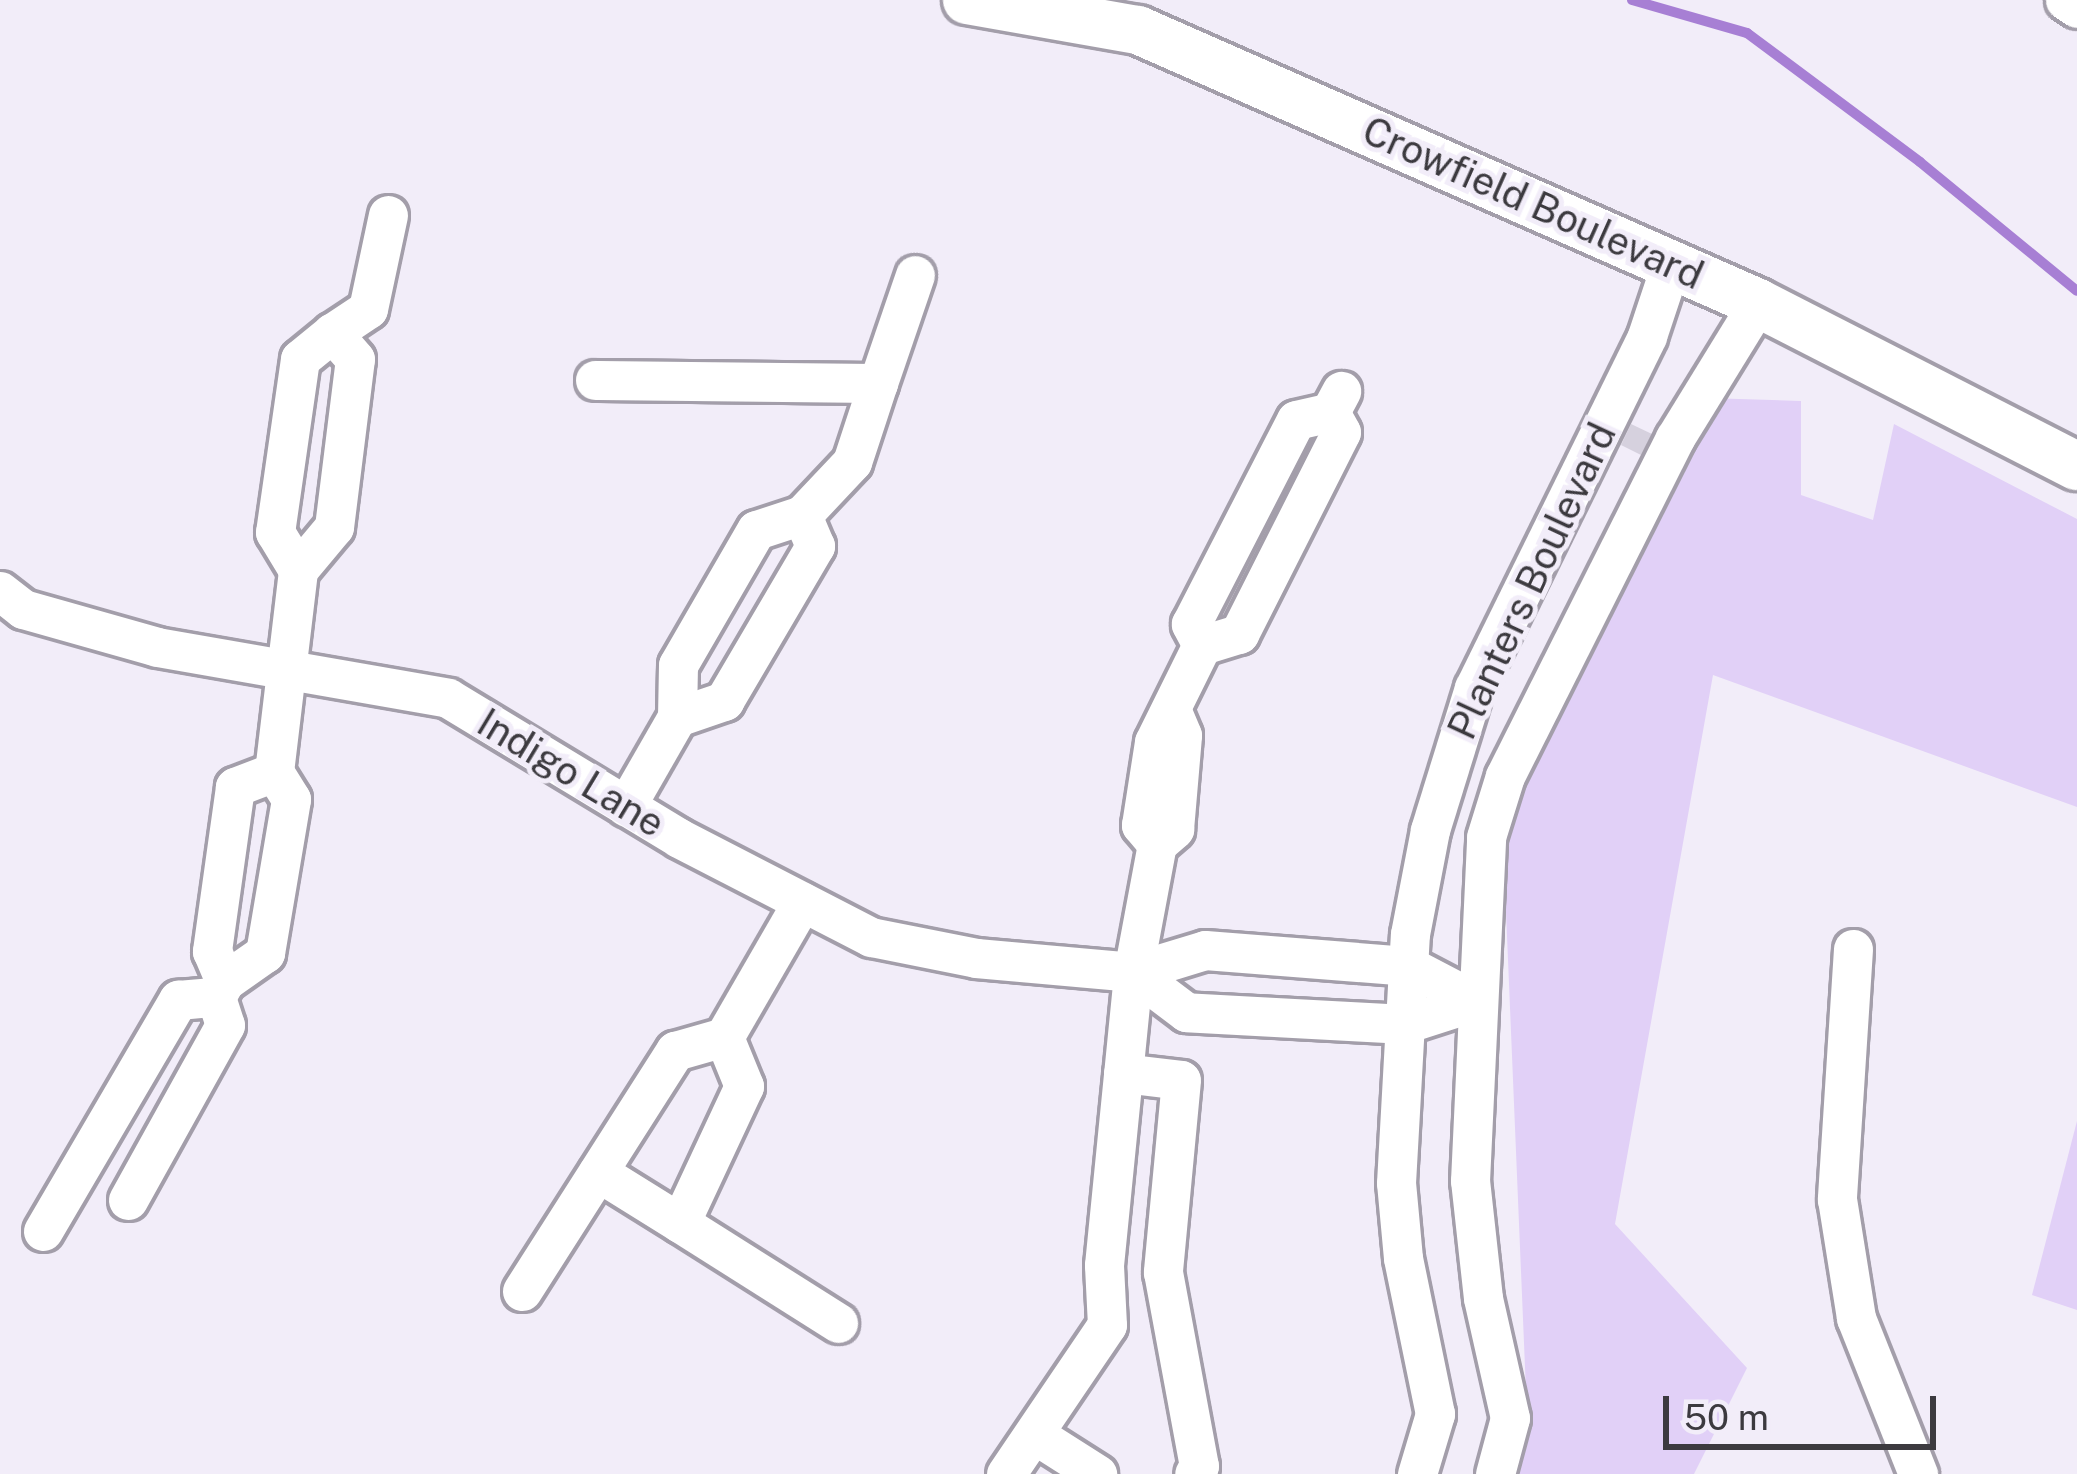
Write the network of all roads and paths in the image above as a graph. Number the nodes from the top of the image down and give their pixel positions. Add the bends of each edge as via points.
1 (967, 0) edge
2 (2065, 0) edge
3 (2077, 8) edge
4 (388, 215) dead end
5 (1671, 264) junction
6 (915, 275) dead end
7 (1759, 302) junction
8 (332, 333) junction
9 (595, 380) dead end
10 (878, 383) junction
11 (1335, 402) dead end
12 (2077, 466) edge
13 (802, 515) junction
14 (298, 570) junction
15 (0, 591) edge
16 (284, 670) junction
17 (677, 717) junction
18 (274, 772) junction
19 (626, 806) junction
20 (802, 902) junction
21 (1853, 949) dead end
22 (1409, 966) junction
23 (1133, 972) junction
24 (220, 989) junction
25 (1476, 1001) junction
26 (1405, 1024) junction
27 (724, 1037) junction
28 (1123, 1073) junction
29 (598, 1172) junction
30 (128, 1200) dead end
31 (680, 1222) junction
32 (44, 1231) dead end
33 (1163, 1272) junction
34 (522, 1292) dead end
35 (838, 1323) dead end
36 (1107, 1325) junction
37 (1034, 1433) junction
38 (1006, 1474) edge
39 (1097, 1474) edge
40 (1194, 1474) edge
41 (1417, 1474) edge
42 (1495, 1474) edge
43 (1918, 1474) edge

1 - 5 main road, Crowfield Boulevard via 1138,29
2 - 3 street
4 - 8 street via 368,309
5 - 7 main road, Crowfield Boulevard
5 - 22 street, Planters Boulevard via 1647,336 1474,688 1430,830
6 - 10 street
7 - 12 main road, Crowfield Boulevard
7 - 25 street, Planters Boulevard via 1675,437 1505,776 1486,837
8 - 14 street via 355,359 334,527
8 - 14 street via 300,359 274,532
9 - 10 street
10 - 13 street via 852,462
11 - 23 street via 1341,432 1239,634 1202,645 1172,712 1181,735 1174,829 1157,844
13 - 17 street via 756,530 678,665
13 - 17 street via 814,546 724,701
14 - 16 street
15 - 16 street, Indigo Lane via 23,609 157,647
16 - 18 street
16 - 19 street, Indigo Lane via 448,698
17 - 19 street
18 - 24 street via 291,799 265,953
18 - 24 street via 235,787 212,951
19 - 20 street, Indigo Lane
20 - 23 street, Indigo Lane via 871,937 976,958
20 - 27 street
21 - 43 street via 1837,1199 1856,1318
22 - 23 street, Indigo Lane via 1205,950
22 - 25 street, Indigo Lane
22 - 26 street, Planters Boulevard
23 - 26 street via 1186,1012
23 - 28 street
24 - 30 street via 225,1025
24 - 32 street via 178,1000
25 - 26 street
25 - 42 street, Planters Boulevard via 1470,1181 1483,1298 1510,1418
26 - 41 street, Planters Boulevard via 1396,1183 1435,1414
27 - 29 street via 675,1051
27 - 31 street via 745,1086
28 - 33 street via 1180,1080
28 - 36 street via 1104,1265
29 - 31 street
29 - 34 street
31 - 35 street
33 - 36 street
33 - 40 street via 1199,1466
36 - 37 street
37 - 38 street
37 - 39 street

